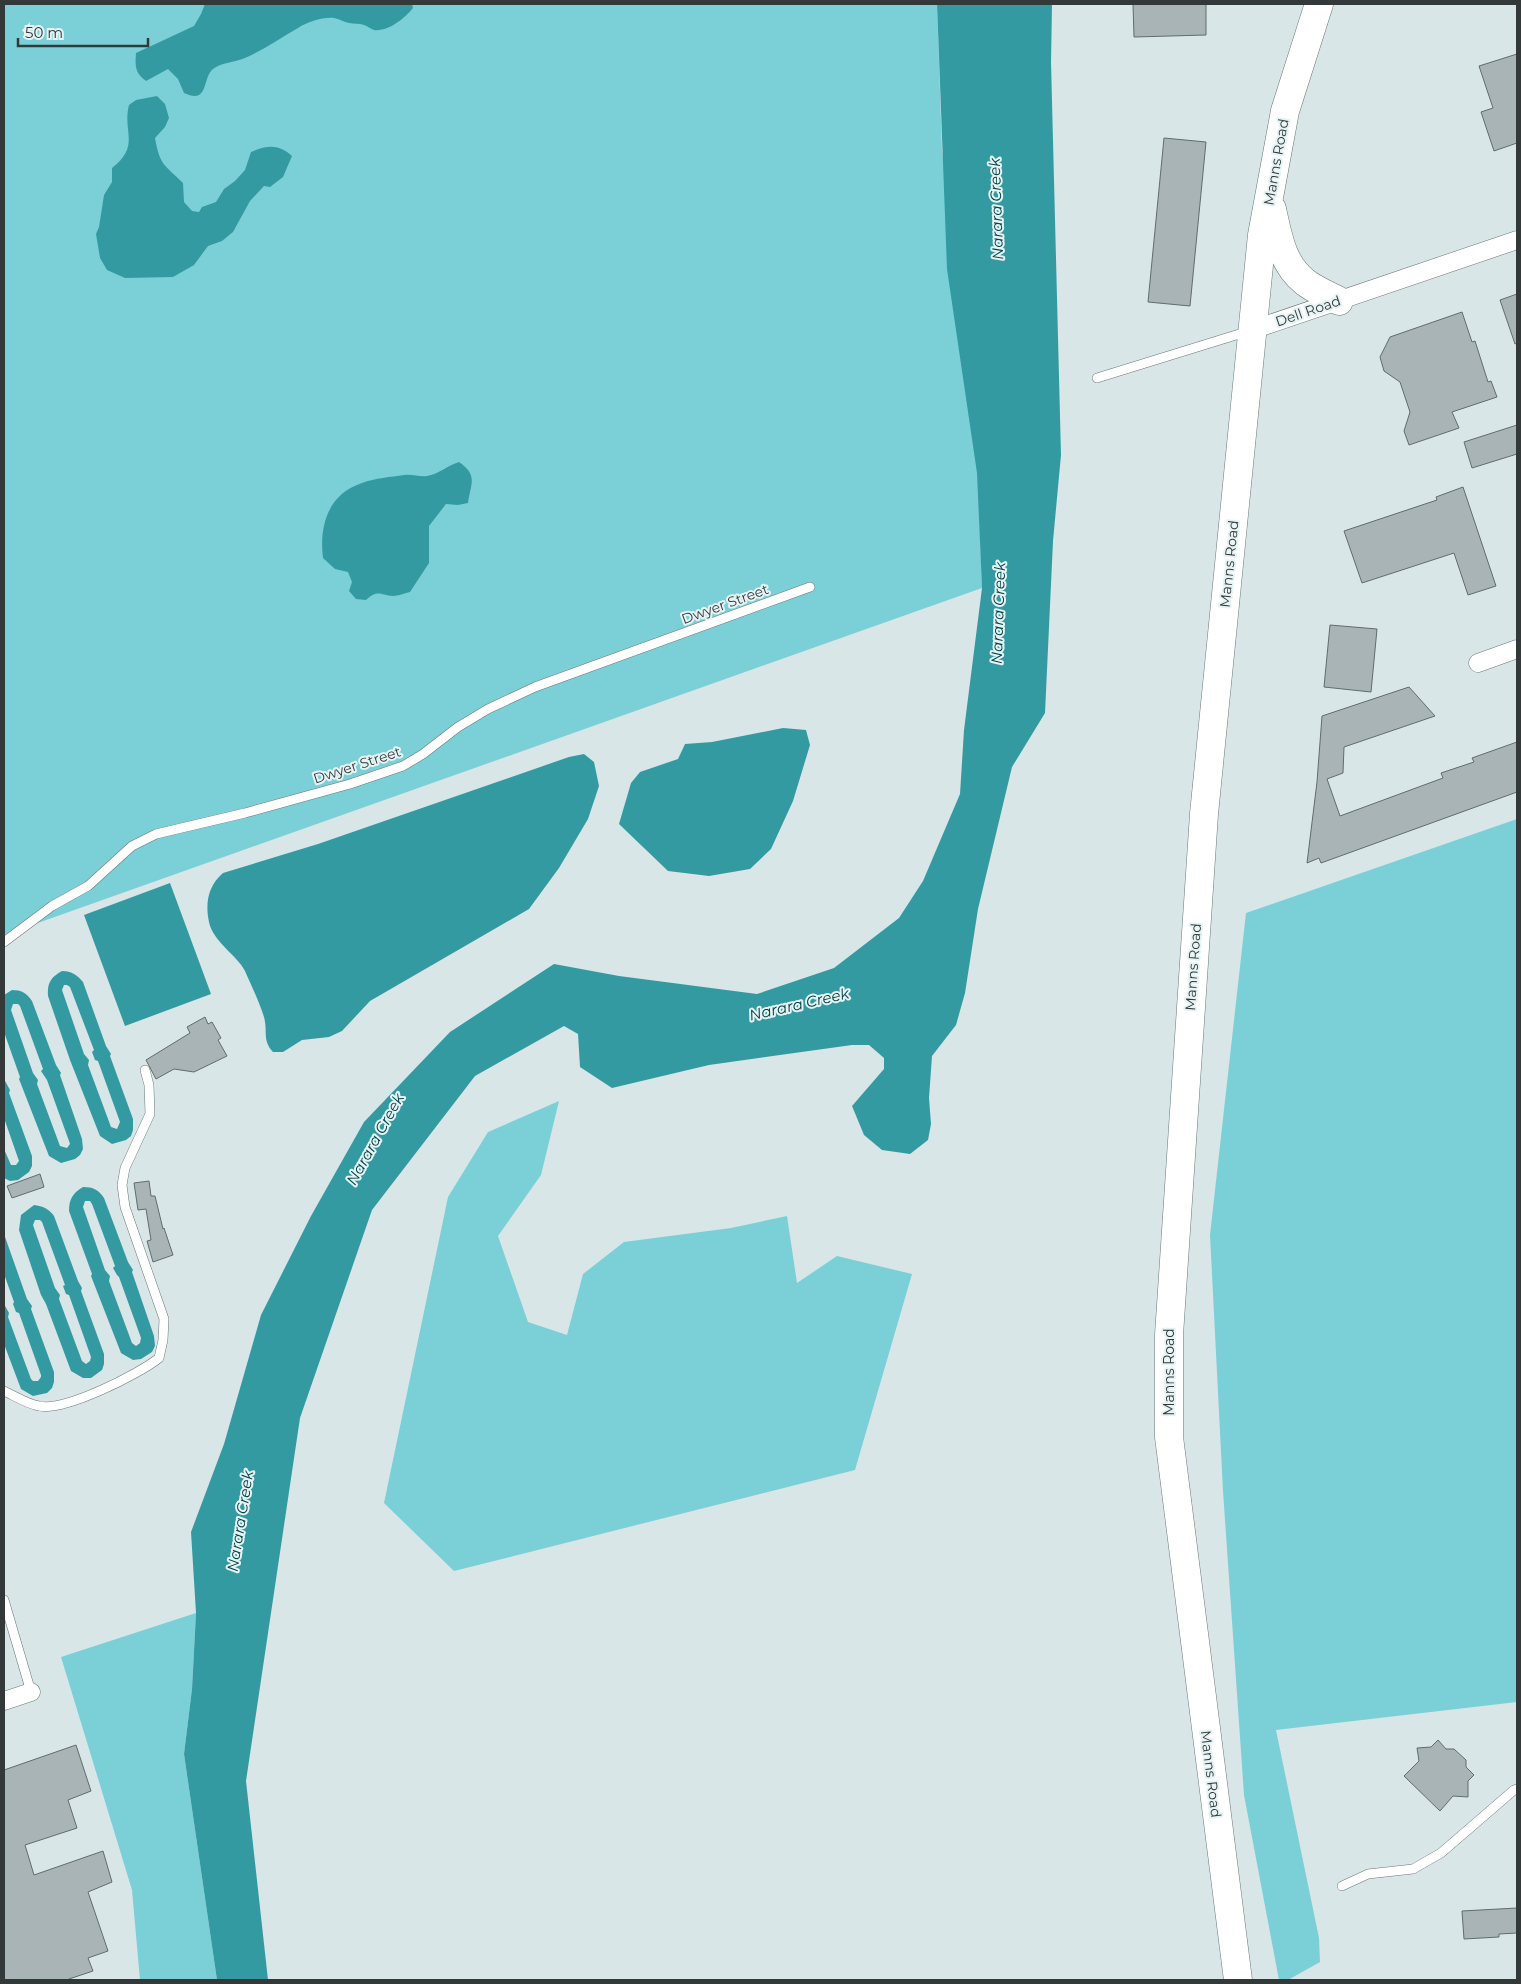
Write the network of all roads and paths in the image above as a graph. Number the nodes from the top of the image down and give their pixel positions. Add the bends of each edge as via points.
1 (1319, 4) edge
2 (1269, 198) junction
3 (1517, 240) edge
4 (1338, 301) junction
5 (1252, 330) junction
6 (1097, 378) dead end
7 (810, 588) dead end
8 (1517, 649) edge
9 (1478, 663) dead end
10 (4, 942) edge
11 (145, 1070) dead end
12 (4, 1391) edge
13 (4, 1600) edge
14 (31, 1692) joint
15 (4, 1701) edge
16 (1517, 1789) edge
17 (1342, 1886) dead end
18 (1233, 1937) junction
19 (1238, 1980) edge
20 (1248, 1980) edge

1 - 2 main road, Manns Road via 1285,111
2 - 4 main road via 1279,243 1291,269 1306,283
2 - 5 main road, Manns Road
3 - 4 street, Dell Road
4 - 5 street, Dell Road
5 - 6 lane, Dell Road
5 - 18 main road, Manns Road via 1204,814 1169,1334 1169,1437
7 - 10 lane, Dwyer Street via 535,687 473,718 403,766 245,813 156,834 132,846 88,886 52,906
8 - 9 street
11 - 12 lane via 150,1114 125,1168 122,1185 125,1207 164,1319 159,1358 146,1369 95,1393 60,1404 40,1407
13 - 14 lane
14 - 15 street
16 - 17 lane via 1440,1853 1413,1869 1368,1874
18 - 19 main road, Manns Road
18 - 20 main road, Manns Road

